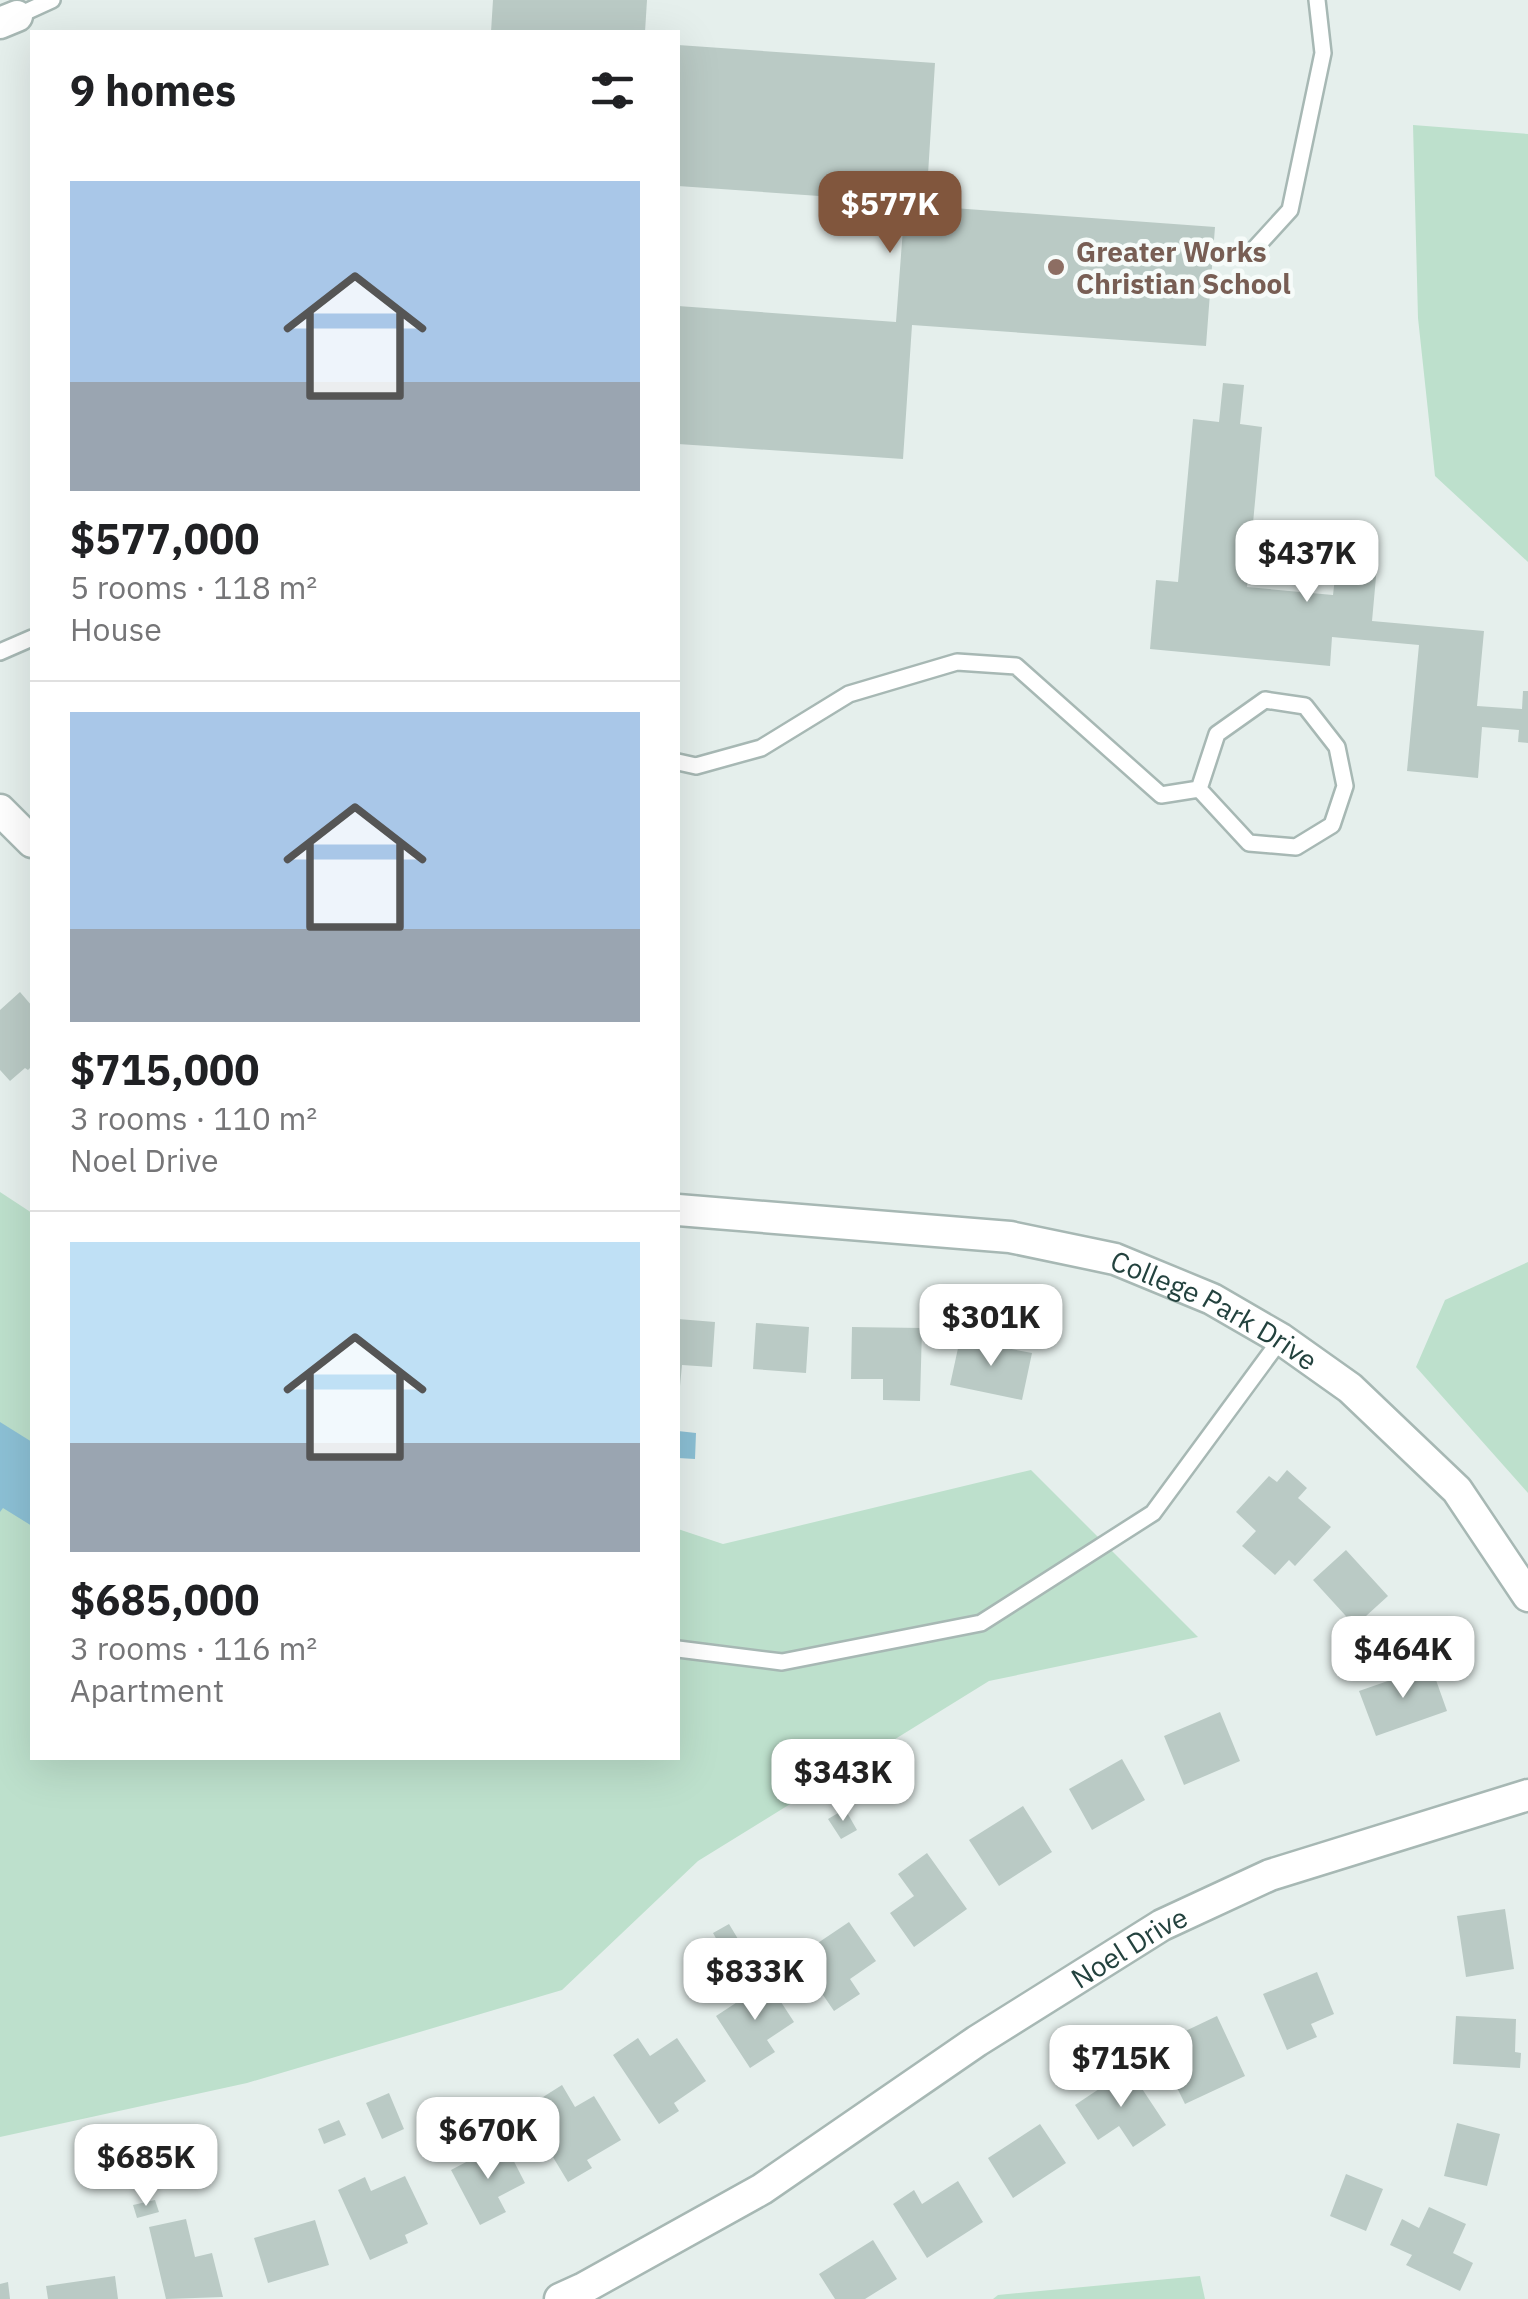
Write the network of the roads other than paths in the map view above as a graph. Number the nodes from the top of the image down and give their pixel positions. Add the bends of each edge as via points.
1 (52, 0) edge
2 (1317, 0) edge
3 (9, 19) edge
4 (1248, 256) dead end
5 (30, 639) edge
6 (0, 652) edge
7 (680, 762) edge
8 (1199, 789) junction
9 (0, 810) edge
10 (30, 840) edge
11 (680, 1210) edge
12 (1281, 1339) junction
13 (1528, 1596) edge
14 (680, 1649) edge
15 (1528, 1795) edge
16 (560, 2299) edge

1 - 3 lane
2 - 4 lane via 1323,54 1290,210
5 - 6 lane
7 - 8 lane via 696,766 761,748 850,694 956,662 1016,666 1161,794
8 - 8 lane via 1217,734 1265,700 1304,706 1336,747 1345,786 1332,825 1296,847 1249,843
9 - 10 street
11 - 12 street, College Park Drive via 1010,1237 1115,1259 1212,1299
12 - 13 street, College Park Drive via 1350,1388 1458,1490
12 - 14 lane via 1153,1513 981,1623 782,1662
15 - 16 street, Noel Drive via 1270,1875 1162,1926 977,2041 762,2189

